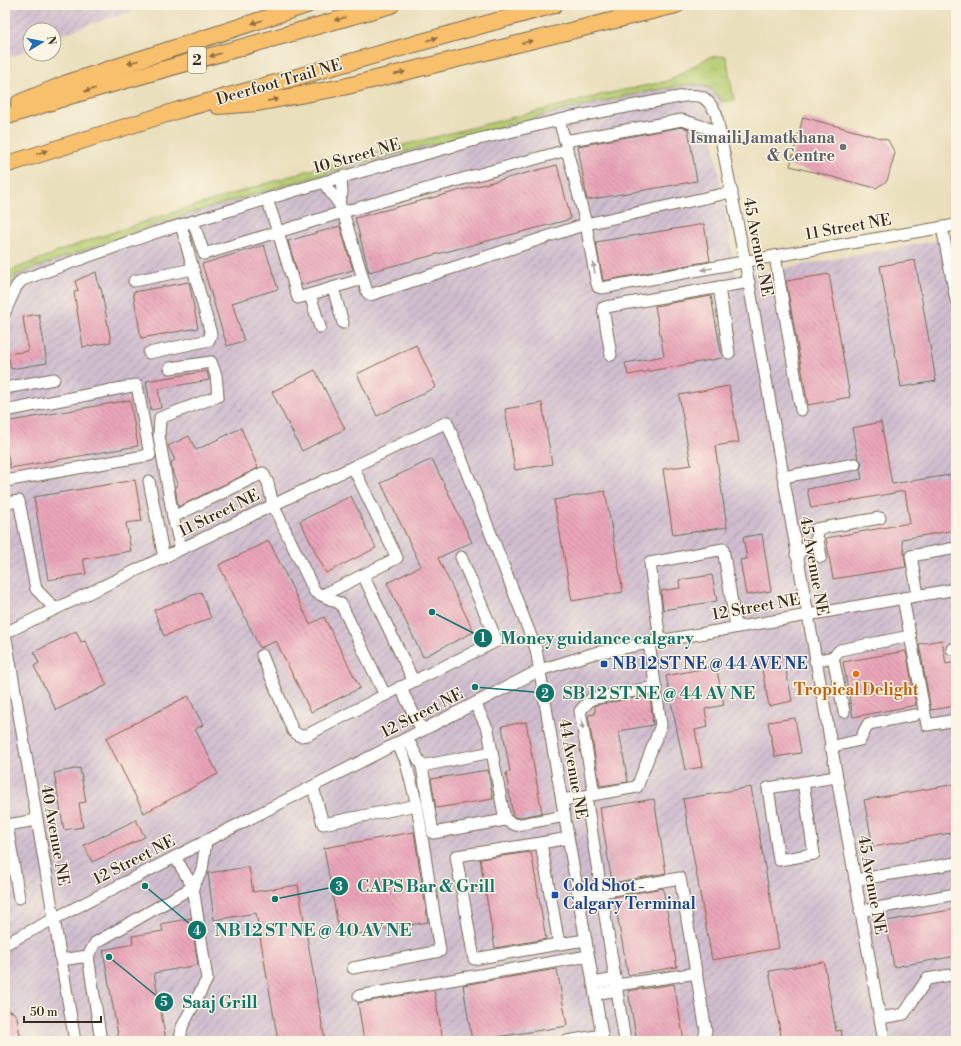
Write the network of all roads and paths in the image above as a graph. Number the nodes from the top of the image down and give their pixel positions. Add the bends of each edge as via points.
1 (307, 5) edge
2 (391, 5) edge
3 (554, 5) edge
4 (676, 5) edge
5 (708, 100) joint
6 (5, 109) edge
7 (179, 110) junction
8 (5, 117) edge
9 (559, 120) junction
10 (720, 132) junction
11 (566, 145) junction
12 (5, 164) edge
13 (341, 177) junction
14 (324, 182) junction
15 (732, 192) junction
16 (267, 199) junction
17 (341, 207) junction
18 (193, 221) junction
19 (586, 224) junction
20 (181, 225) junction
21 (956, 225) edge
22 (942, 227) junction
23 (278, 232) junction
24 (775, 256) junction
25 (745, 262) junction
26 (193, 269) junction
27 (363, 279) junction
28 (134, 281) dead end
29 (748, 282) junction
30 (719, 287) junction
31 (333, 288) junction
32 (310, 295) junction
33 (956, 300) edge
34 (5, 312) edge
35 (343, 322) dead end
36 (320, 327) dead end
37 (149, 353) dead end
38 (729, 353) dead end
39 (611, 355) dead end
40 (170, 368) dead end
41 (54, 379) dead end
42 (5, 388) edge
43 (801, 410) dead end
44 (5, 411) edge
45 (447, 422) joint
46 (855, 464) dead end
47 (353, 467) junction
48 (783, 477) junction
49 (5, 479) edge
50 (149, 481) dead end
51 (5, 503) edge
52 (273, 505) junction
53 (173, 517) junction
54 (880, 518) dead end
55 (818, 539) junction
56 (956, 548) edge
57 (181, 549) junction
58 (796, 555) junction
59 (461, 557) dead end
60 (821, 557) dead end
61 (164, 558) junction
62 (363, 575) junction
63 (956, 589) edge
64 (323, 595) junction
65 (918, 596) junction
66 (903, 598) junction
67 (55, 609) junction
68 (806, 615) junction
69 (736, 627) junction
70 (5, 633) edge
71 (910, 636) junction
72 (660, 641) junction
73 (649, 643) junction
74 (262, 655) dead end
75 (833, 657) junction
76 (815, 661) junction
77 (540, 670) junction
78 (413, 680) junction
79 (656, 687) junction
80 (400, 688) junction
81 (385, 695) junction
82 (16, 700) junction
83 (5, 703) edge
84 (475, 704) junction
85 (844, 712) dead end
86 (915, 715) dead end
87 (956, 720) edge
88 (422, 730) junction
89 (407, 738) junction
90 (397, 744) junction
91 (830, 747) junction
92 (492, 752) junction
93 (422, 766) junction
94 (836, 777) junction
95 (802, 782) junction
96 (313, 787) junction
97 (590, 795) junction
98 (562, 800) junction
99 (417, 806) junction
100 (565, 816) junction
101 (37, 820) junction
102 (504, 820) junction
103 (568, 838) junction
104 (206, 842) junction
105 (541, 843) junction
106 (175, 857) junction
107 (956, 863) edge
108 (855, 880) junction
109 (192, 887) junction
110 (602, 892) junction
111 (956, 894) edge
112 (578, 896) junction
113 (19, 898) dead end
114 (860, 911) junction
115 (53, 920) junction
116 (586, 940) junction
117 (5, 944) edge
118 (559, 944) junction
119 (88, 956) junction
120 (588, 956) junction
121 (60, 960) junction
122 (353, 968) dead end
123 (697, 973) junction
124 (956, 974) edge
125 (617, 985) junction
126 (594, 988) junction
127 (359, 996) dead end
128 (880, 1018) junction
129 (602, 1038) edge
130 (75, 1041) edge
131 (101, 1041) edge
132 (180, 1041) edge
133 (567, 1041) edge
134 (625, 1041) edge
135 (703, 1041) edge
136 (884, 1041) edge

1 -> 6 highway via 67,83
2 -> 8 highway, 2 via 73,95
7 -> 3 highway, Deerfoot Trail NE
7 -> 4 highway via 257,103 343,87
5 - 9 street, 10 Street NE via 698,95 684,96
5 - 10 street, 45 Avenue NE via 716,113
12 -> 7 highway, Deerfoot Trail NE
9 - 11 street
9 - 13 street, 10 Street NE
10 - 11 street via 682,120
10 - 15 street, 45 Avenue NE
11 - 17 street
11 - 19 street
13 - 14 street, 10 Street NE
13 - 17 street
14 - 16 street, 10 Street NE
14 - 17 street
15 - 19 street
15 - 25 street, 45 Avenue NE
16 - 18 street, 10 Street NE
16 - 23 street
17 - 23 street
17 - 27 street
18 - 20 street, 10 Street NE
18 - 23 street via 204,254
25 -> 19 street, 11 Street NE via 598,287
19 - 27 street via 376,294 370,295 367,292
20 - 26 street
20 - 34 street, 10 Street NE via 22,280 16,287
21 - 22 street, 11 Street NE
22 - 24 street, 11 Street NE
22 - 33 street
23 - 32 street via 298,298
24 - 25 street, 11 Street NE
24 - 43 street
25 - 29 street, 45 Avenue NE
26 - 28 street
26 - 37 street via 210,334 209,340
27 - 31 street
29 - 30 street
29 - 48 street, 45 Avenue NE
30 - 38 street
30 - 39 street via 603,308
31 - 32 street
31 - 35 street
32 - 36 street
40 - 53 street via 211,362 216,375 218,396 160,418 159,436
41 - 42 street
44 - 49 street via 137,385 150,455
45 - 47 street, 11 Street NE
45 - 77 street, 44 Avenue NE via 536,649
46 - 48 street
47 - 52 street, 11 Street NE
47 - 62 street via 397,558
48 - 58 street, 45 Avenue NE
50 - 61 street
51 - 67 street via 19,501 36,589
52 - 53 street via 263,472
52 - 57 street, 11 Street NE
52 - 64 street via 315,592
53 - 57 street
54 - 55 street via 816,529
55 - 58 street
55 - 60 street
56 - 65 street via 911,556
57 - 61 street, 11 Street NE
58 - 68 street, 45 Avenue NE
59 - 78 street via 497,641
61 - 67 street, 11 Street NE
62 - 64 street
62 - 78 street
63 - 65 street, 12 Street NE
64 - 81 street via 341,604
65 - 66 street, 12 Street NE
66 - 68 street, 12 Street NE
66 - 71 street
67 - 70 street, 11 Street NE
68 - 69 street, 12 Street NE
68 - 76 street, 45 Avenue NE
69 - 72 street, 12 Street NE
69 - 72 street via 723,549 650,563
70 - 82 street, 40 Avenue NE
71 - 75 street via 840,650
71 - 87 street via 927,725
72 - 73 street, 12 Street NE
73 - 77 street, 12 Street NE via 595,654
73 - 79 street
74 - 81 street via 293,731 300,736 307,735
75 - 76 street
75 - 85 street
76 - 91 street, 45 Avenue NE
77 - 84 street, 12 Street NE
77 - 98 street, 44 Avenue NE
78 - 80 street
79 - 97 street via 661,726 637,787
79 -> 97 street via 591,699 580,711
80 - 81 street
80 - 88 street
82 - 83 street
82 - 101 street, 40 Avenue NE
84 - 88 street, 12 Street NE
84 - 92 street via 488,730
86 - 91 street via 868,724 860,740
88 - 89 street, 12 Street NE
89 - 90 street, 12 Street NE
89 - 93 street
90 - 96 street, 12 Street NE
90 - 99 street via 405,760
91 - 94 street, 45 Avenue NE
92 - 93 street
92 - 102 street
93 - 102 street via 433,832
94 - 95 street
94 - 108 street, 45 Avenue NE
95 - 95 street via 768,788 779,860 814,854
96 - 99 street via 323,824
96 - 104 street, 12 Street NE
97 - 98 street
97 - 110 street
98 - 100 street, 44 Avenue NE
99 - 122 street via 440,951
100 - 102 street via 516,825
100 - 103 street, 44 Avenue NE
101 - 113 street via 7,825
101 - 115 street, 40 Avenue NE
103 - 105 street
103 - 112 street, 44 Avenue NE
104 - 106 street, 12 Street NE
104 - 109 street via 202,870
105 - 118 street
105 - 118 street via 456,856 474,959
106 - 109 street
106 - 115 street, 12 Street NE
107 - 108 street
108 - 114 street, 45 Avenue NE
109 - 119 street via 95,943
109 - 132 street via 207,979 182,1027
110 - 112 street
110 - 123 street via 680,878
110 - 125 street
111 - 114 street
112 - 116 street, 44 Avenue NE
114 - 128 street, 45 Avenue NE
115 - 117 street, 12 Street NE
115 - 121 street, 40 Avenue NE
116 - 118 street
116 - 120 street, 44 Avenue NE
119 - 121 street
119 - 131 street
120 - 126 street, 44 Avenue NE
120 - 127 street
121 - 130 street, 40 Avenue NE
123 - 125 street
123 - 135 street via 706,1030
124 - 128 street via 927,979 904,1014
125 - 126 street
125 - 134 street
126 - 129 street, 44 Avenue NE
128 - 136 street, 45 Avenue NE
129 - 133 street

